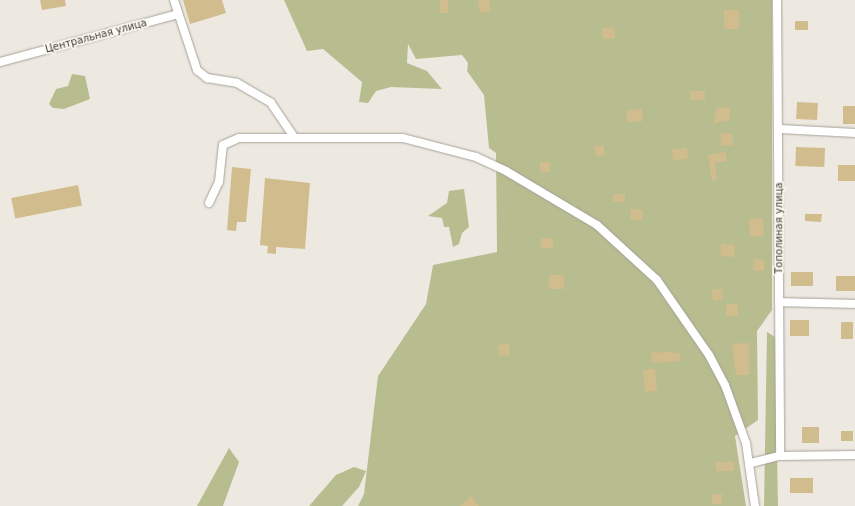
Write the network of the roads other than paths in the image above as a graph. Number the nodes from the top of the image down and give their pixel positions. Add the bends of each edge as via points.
1 (174, 0) edge
2 (777, 0) edge
3 (178, 14) junction
4 (0, 62) edge
5 (780, 129) junction
6 (855, 133) edge
7 (294, 138) junction
8 (208, 203) dead end
9 (779, 302) junction
10 (855, 304) edge
11 (855, 455) edge
12 (780, 456) junction
13 (751, 463) junction
14 (755, 506) edge

1 - 3 street
2 - 5 street, Тополиная улица
3 - 4 street, Центральная улица
3 - 7 street via 197,70 206,78 237,84 271,103
5 - 6 street
5 - 9 street, Тополиная улица
7 - 8 street via 239,138 223,145 219,182
7 - 13 street via 403,138 448,148 506,172 598,225 657,280 709,355 740,421
9 - 10 street
9 - 12 street, Тополиная улица
11 - 12 street
12 - 13 street
13 - 14 street

